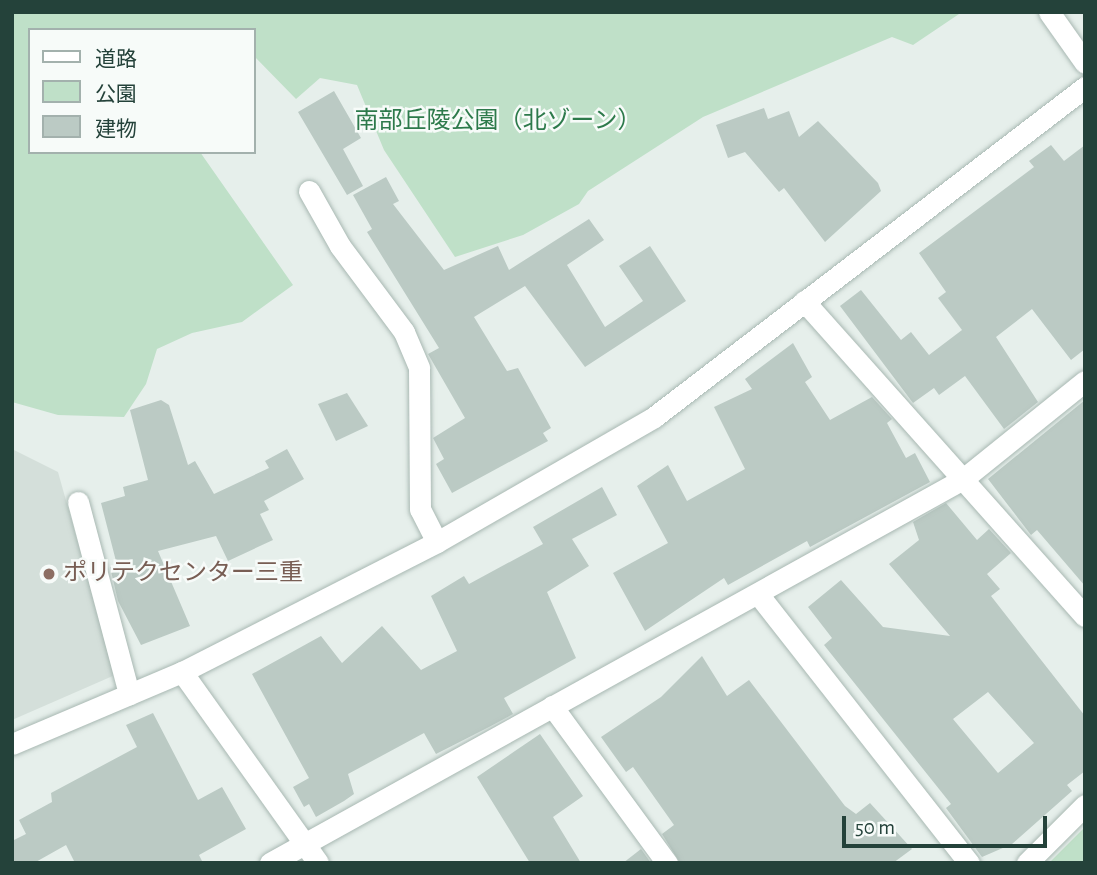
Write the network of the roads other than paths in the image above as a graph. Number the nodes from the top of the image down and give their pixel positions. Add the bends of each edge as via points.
1 (1049, 12) edge
2 (1085, 64) edge
3 (1085, 86) edge
4 (309, 191) dead end
5 (804, 301) junction
6 (1085, 381) edge
7 (963, 479) junction
8 (78, 502) dead end
9 (437, 542) junction
10 (758, 594) junction
11 (1085, 616) edge
12 (182, 673) junction
13 (130, 694) junction
14 (552, 706) junction
15 (12, 744) edge
16 (1085, 804) edge
17 (305, 844) junction
18 (270, 863) edge
19 (318, 863) edge
20 (667, 863) edge
21 (969, 863) edge
22 (1027, 863) edge

1 - 2 street
3 - 5 street
4 - 9 street via 404,332 419,368 421,509
5 - 7 street
5 - 9 street via 654,417
6 - 7 street
7 - 10 street
7 - 11 street
8 - 13 street
9 - 12 street
10 - 14 street
10 - 21 street
12 - 13 street
12 - 17 street
13 - 15 street
14 - 17 street
14 - 20 street
16 - 22 street
17 - 18 street
17 - 19 street

